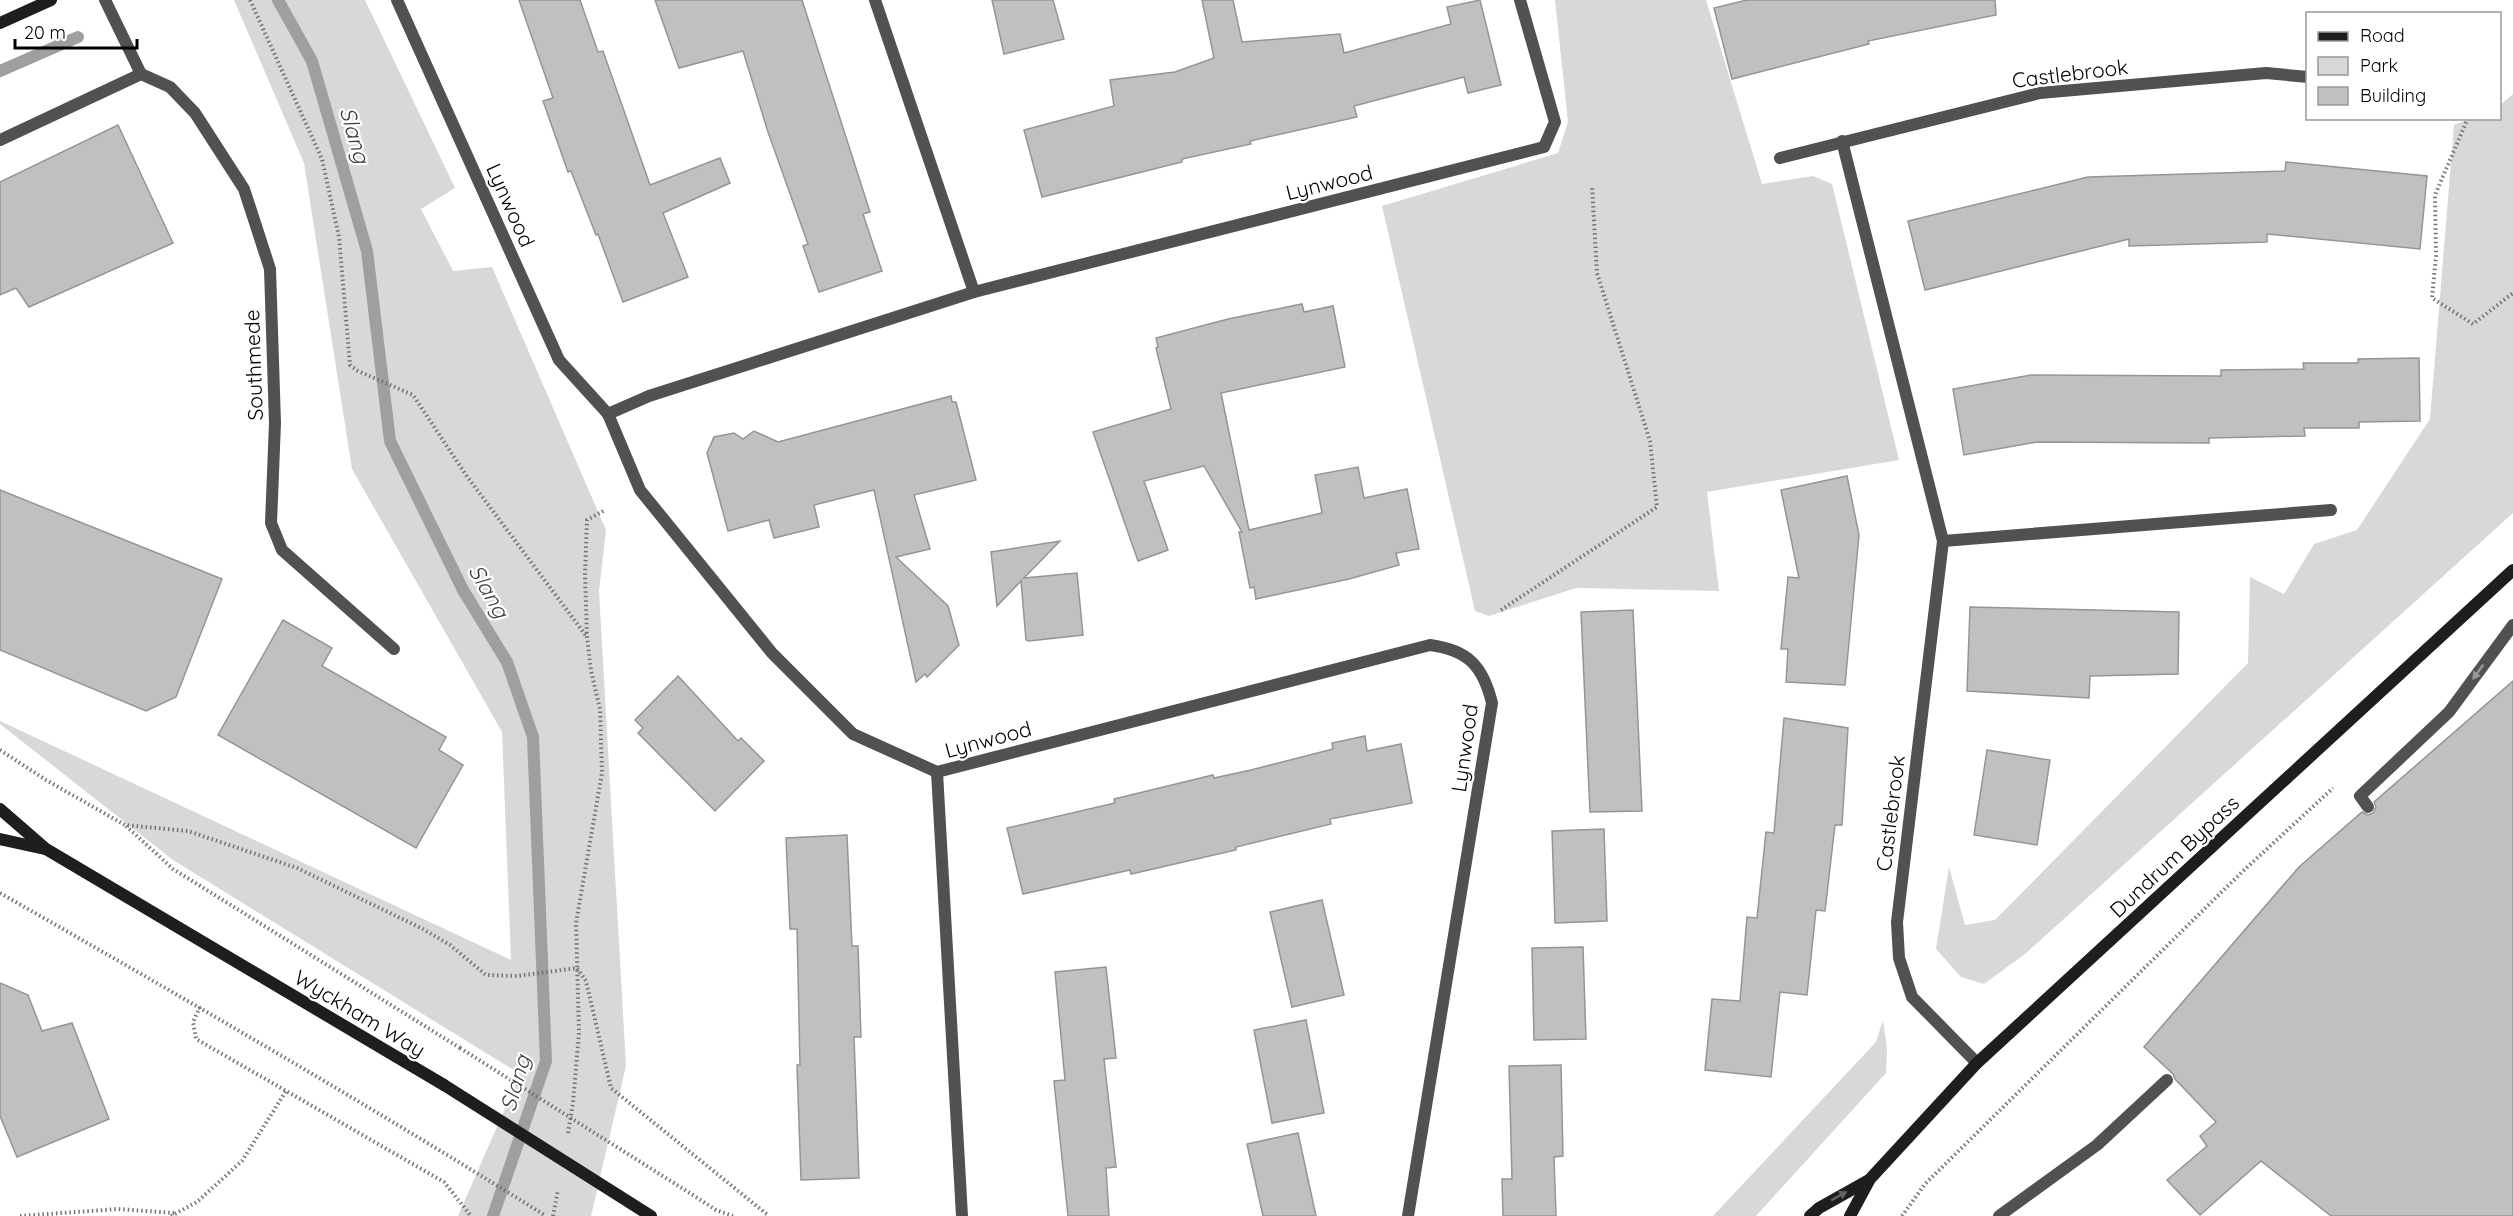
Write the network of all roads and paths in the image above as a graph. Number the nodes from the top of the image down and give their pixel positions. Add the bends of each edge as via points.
1 (51, 0) edge
2 (105, 0) edge
3 (250, 0) edge
4 (397, 0) edge
5 (875, 0) edge
6 (1520, 0) edge
7 (0, 23) edge
8 (141, 74) junction
9 (2306, 77) edge
10 (2467, 120) edge
11 (0, 140) edge
12 (1842, 141) junction
13 (1780, 158) dead end
14 (1592, 186) dead end
15 (974, 292) junction
16 (2513, 293) edge
17 (608, 414) junction
18 (605, 510) dead end
19 (2331, 510) dead end
20 (1943, 541) junction
21 (2513, 570) edge
22 (1501, 609) dead end
23 (2513, 625) edge
24 (587, 637) junction
25 (394, 649) dead end
26 (0, 750) edge
27 (937, 772) junction
28 (2337, 784) dead end
29 (2368, 807) dead end
30 (0, 809) edge
31 (125, 825) junction
32 (0, 839) edge
33 (46, 849) junction
34 (0, 893) edge
35 (577, 968) junction
36 (200, 1007) junction
37 (1977, 1063) junction
38 (2167, 1080) dead end
39 (286, 1091) junction
40 (567, 1137) dead end
41 (1870, 1179) junction
42 (559, 1182) dead end
43 (176, 1214) junction
44 (20, 1216) edge
45 (171, 1216) edge
46 (471, 1216) edge
47 (546, 1216) edge
48 (553, 1216) edge
49 (651, 1216) edge
50 (733, 1216) edge
51 (769, 1216) edge
52 (962, 1216) edge
53 (1408, 1216) edge
54 (1810, 1216) edge
55 (1850, 1216) edge
56 (1902, 1216) edge
57 (1999, 1216) edge

1 - 7 main road
2 - 8 street
3 - 24 path via 322,159 339,237 350,365 413,395 466,475
4 - 17 street, Lynwood via 560,360
5 - 15 street
6 - 15 street, Lynwood via 1555,122 1544,147
8 - 11 street
8 - 25 street, Southmede via 170,87 195,113 244,189 270,269 276,423 271,523 282,550
9 - 12 street, Castlebrook via 2266,73 2040,93
10 - 16 path via 2435,195 2432,298 2473,324
12 - 13 street, Castlebrook
12 - 20 street, Castlebrook
14 - 22 path via 1598,273 1650,441 1657,507
15 - 17 street, Lynwood via 649,396
17 - 27 street, Lynwood via 640,490 772,653 853,734
18 - 24 path via 587,520
19 - 20 street
20 - 37 street, Castlebrook via 1897,922 1899,958 1912,997
21 - 37 main road, Dundrum Bypass
23 -> 29 street via 2449,712 2360,796
24 - 35 path via 600,709 602,773 576,923
26 - 31 path
27 - 52 street, Lynwood
27 - 53 street, Lynwood via 1430,645 1451,648 1473,662 1487,680 1492,703
28 - 56 path via 1933,1176
30 - 33 main road, Wyckham Way
31 - 35 path via 188,831 297,868 423,929 486,975 517,976
31 - 50 path, bridge via 173,869 716,1210
32 - 33 main road, Wyckham Way
33 - 49 main road, Wyckham Way, bridge via 444,1085
34 - 36 path
35 - 40 path via 579,1033
35 - 51 path via 586,981 611,1088
36 - 39 path via 193,1022 196,1039
36 - 47 path
37 - 41 main road, Dundrum Bypass
38 - 57 street via 2097,1145
39 - 43 path via 242,1161 197,1202
39 - 46 path via 444,1182
54 -> 41 main road, Dundrum Bypass
41 - 55 main road, Dundrum Bypass
42 - 48 path
43 - 44 path via 118,1209
43 - 45 path

